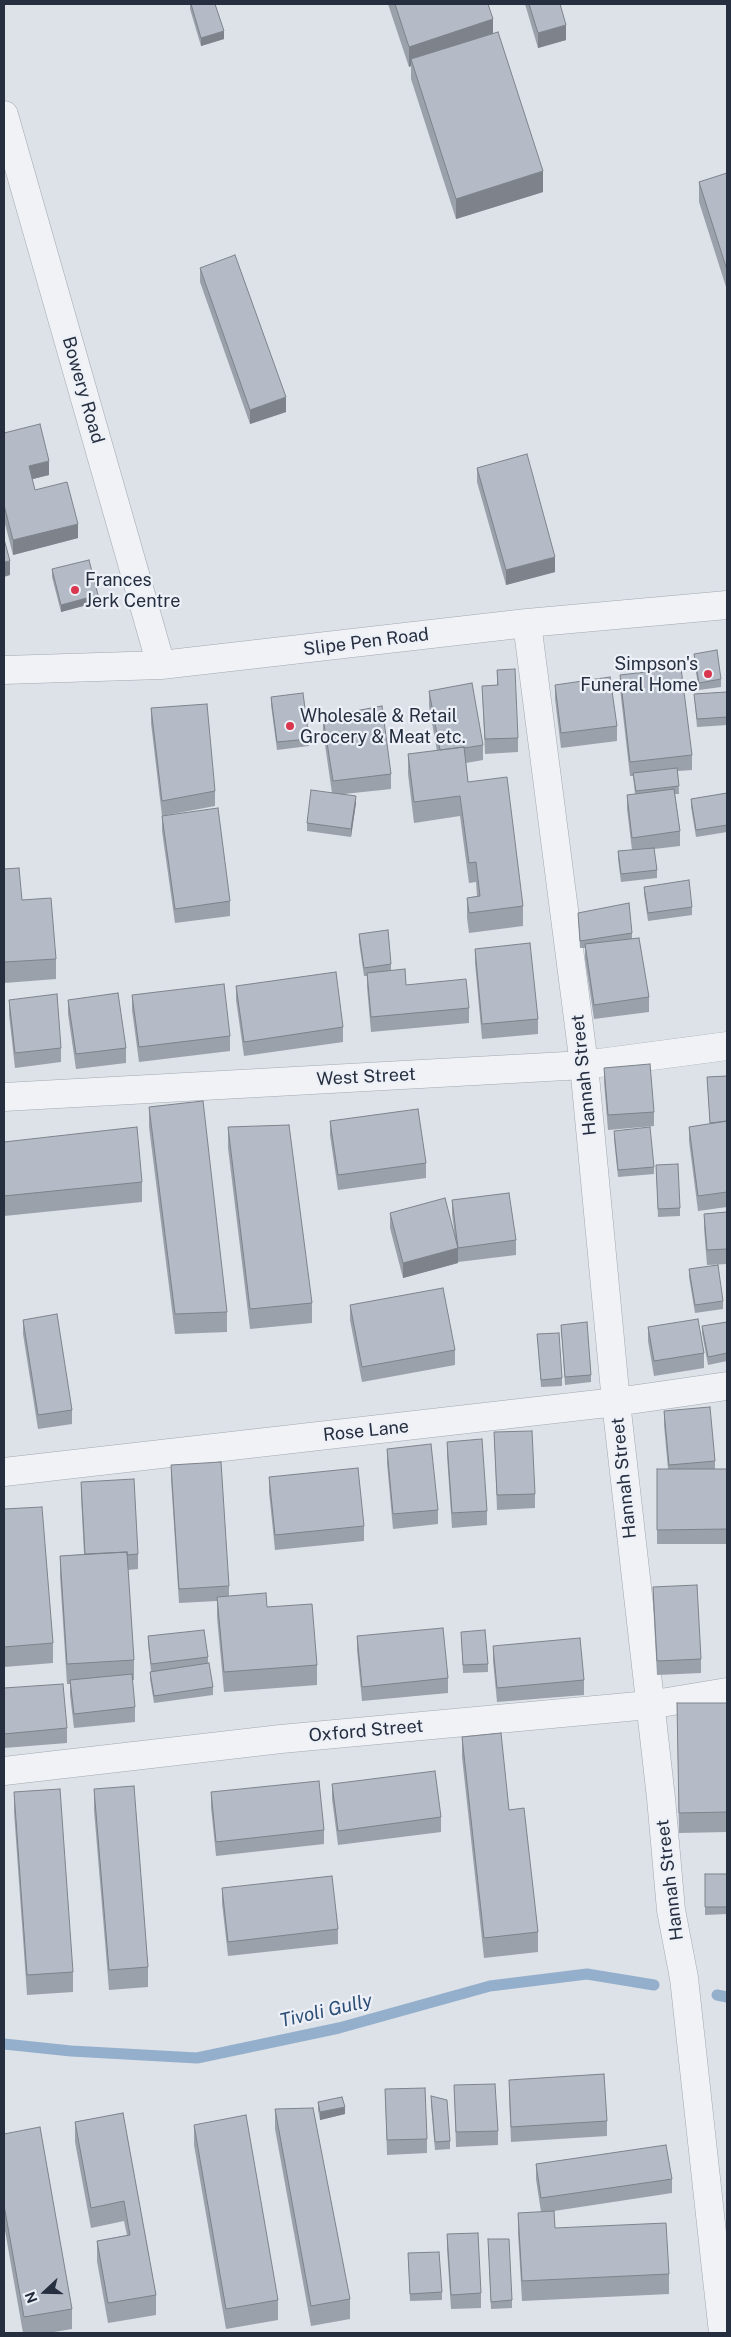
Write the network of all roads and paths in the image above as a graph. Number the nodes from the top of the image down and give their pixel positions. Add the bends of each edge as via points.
1 (4, 115) edge
2 (727, 605) edge
3 (527, 623) junction
4 (161, 665) junction
5 (4, 670) edge
6 (727, 1046) edge
7 (584, 1065) junction
8 (4, 1097) edge
9 (727, 1386) edge
10 (616, 1402) junction
11 (4, 1472) edge
12 (727, 1692) edge
13 (650, 1705) junction
14 (4, 1770) edge
15 (722, 2333) edge

1 - 4 street, Bowery Road
2 - 3 street, Slipe Pen Road
3 - 4 street, Slipe Pen Road
3 - 7 street, Hannah Street
4 - 5 street, Slipe Pen Road
6 - 7 street, West Street
7 - 8 street, West Street
7 - 10 street, Hannah Street
9 - 10 street, Rose Lane
10 - 11 street, Rose Lane
10 - 13 street, Hannah Street
12 - 13 street, Oxford Street
13 - 14 street, Oxford Street via 281,1739
13 - 15 street, Hannah Street via 671,1910 684,1978

